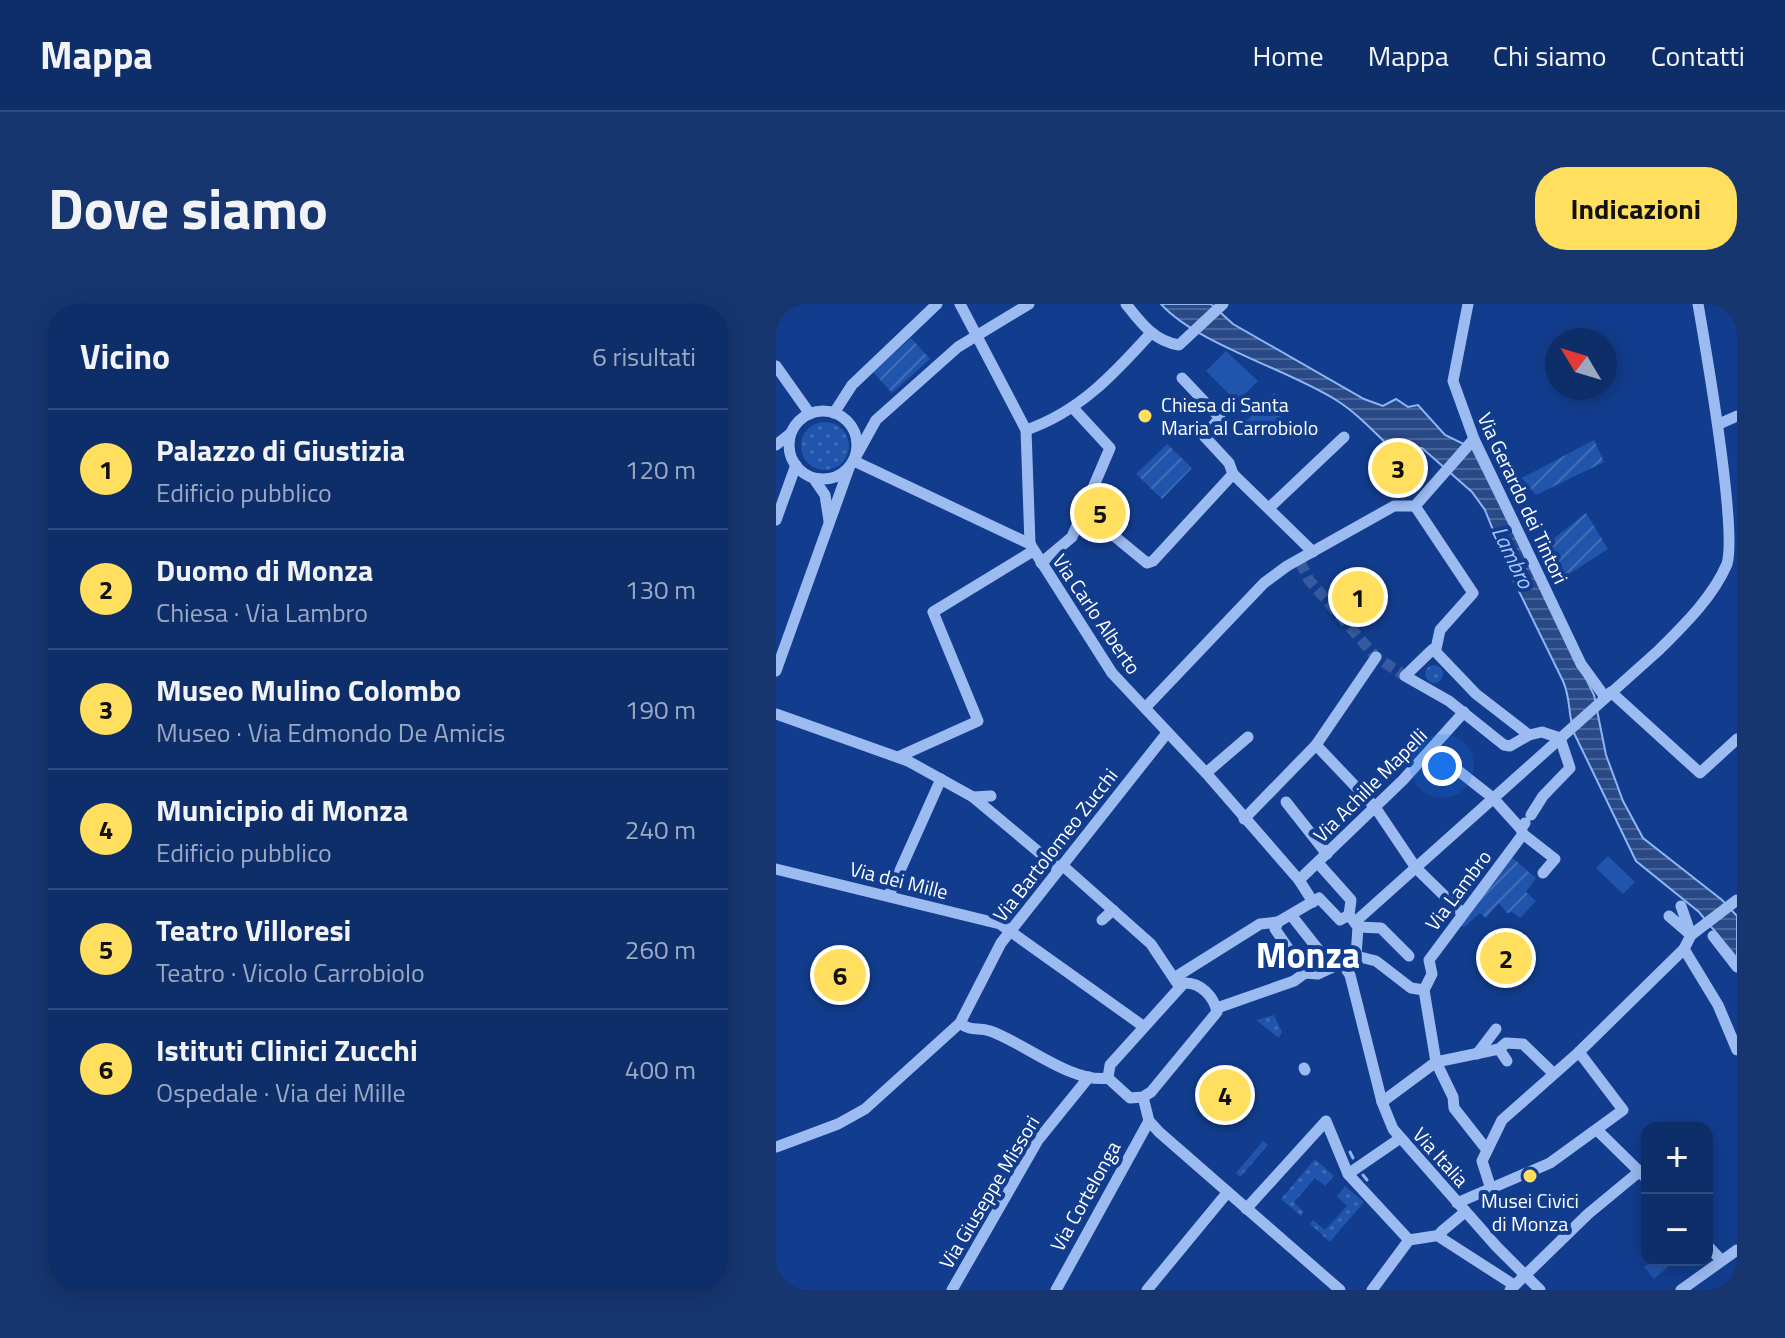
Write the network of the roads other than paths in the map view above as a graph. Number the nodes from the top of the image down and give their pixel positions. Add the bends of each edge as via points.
1 (937, 304) edge
2 (960, 304) edge
3 (1029, 304) edge
4 (1126, 304) edge
5 (1468, 304) edge
6 (1698, 304) edge
7 (1220, 306) edge
8 (1151, 333) junction
9 (978, 336) junction
10 (776, 366) edge
11 (1182, 378) dead end
12 (1073, 408) junction
13 (810, 414) junction
14 (840, 415) junction
15 (1737, 416) edge
16 (876, 420) junction
17 (1719, 424) junction
18 (1026, 430) junction
19 (792, 432) junction
20 (1344, 437) dead end
21 (1472, 442) junction
22 (776, 445) edge
23 (776, 457) edge
24 (853, 462) junction
25 (795, 465) junction
26 (1233, 474) junction
27 (812, 478) junction
28 (1415, 506) junction
29 (1269, 508) junction
30 (1088, 514) junction
31 (776, 520) edge
32 (829, 522) junction
33 (1733, 543) edge
34 (1031, 547) junction
35 (1313, 552) junction
36 (1041, 563) junction
37 (1733, 563) edge
38 (1436, 649) junction
39 (1376, 657) dead end
40 (776, 671) edge
41 (1605, 696) junction
42 (1145, 708) junction
43 (1464, 712) junction
44 (776, 714) edge
45 (1167, 733) junction
46 (1564, 734) junction
47 (1529, 735) junction
48 (1248, 737) dead end
49 (1737, 739) edge
50 (1316, 745) junction
51 (1432, 750) junction
52 (898, 757) junction
53 (1206, 773) junction
54 (941, 779) junction
55 (991, 796) dead end
56 (973, 797) junction
57 (1493, 798) junction
58 (1286, 802) dead end
59 (1375, 807) junction
60 (1244, 819) junction
61 (1525, 825) junction
62 (1327, 854) junction
63 (1318, 863) junction
64 (1061, 867) junction
65 (1416, 868) junction
66 (776, 869) edge
67 (1543, 873) dead end
68 (1306, 891) junction
69 (889, 895) junction
70 (1734, 903) edge
71 (1682, 908) dead end
72 (1113, 910) junction
73 (1462, 913) junction
74 (1291, 915) junction
75 (1669, 916) dead end
76 (1102, 920) dead end
77 (1354, 921) junction
78 (1278, 922) junction
79 (1011, 930) junction
80 (1691, 935) junction
81 (1713, 936) dead end
82 (1684, 949) junction
83 (1356, 956) junction
84 (1409, 956) dead end
85 (1337, 965) junction
86 (1737, 967) edge
87 (1305, 973) junction
88 (1176, 981) junction
89 (1423, 987) junction
90 (1217, 1008) junction
91 (960, 1023) junction
92 (1143, 1026) junction
93 (1496, 1029) dead end
94 (1499, 1049) junction
95 (1737, 1050) edge
96 (1579, 1052) junction
97 (1477, 1054) junction
98 (1507, 1061) dead end
99 (1433, 1066) junction
100 (1553, 1073) junction
101 (1089, 1077) junction
102 (1108, 1078) junction
103 (1143, 1097) junction
104 (1382, 1102) junction
105 (1149, 1121) junction
106 (1597, 1130) junction
107 (1399, 1139) junction
108 (776, 1147) edge
109 (1487, 1150) junction
110 (1641, 1172) edge
111 (1348, 1174) junction
112 (1641, 1177) edge
113 (1491, 1189) junction
114 (1227, 1193) junction
115 (1461, 1208) junction
116 (1246, 1209) junction
117 (1434, 1237) junction
118 (1409, 1240) junction
119 (1737, 1250) edge
120 (1713, 1251) edge
121 (1721, 1260) junction
122 (1523, 1275) junction
123 (776, 1288) edge
124 (1512, 1288) edge
125 (782, 1290) edge
126 (952, 1290) edge
127 (1056, 1290) edge
128 (1147, 1290) edge
129 (1340, 1290) edge
130 (1372, 1290) edge
131 (1540, 1290) edge
132 (1681, 1290) edge

1 - 14 street via 852,385
2 - 9 street
3 - 9 street
4 - 8 street
5 - 21 street, Via Gerardo dei Tintori via 1453,381
6 - 17 street
7 - 8 street via 1179,345
8 - 12 street
9 - 16 street via 958,347
9 - 18 street
10 - 13 street
11 - 26 street via 1220,418 1204,436
12 - 18 street
12 - 30 street via 1110,448
13 - 14 street
13 - 19 street
14 - 16 street
14 - 24 street via 857,436
15 - 17 street
16 - 24 street
17 - 33 street
18 - 34 street
19 - 22 street
19 - 25 street via 789,448
20 - 29 street
21 - 28 street
21 - 41 street, Via Gerardo dei Tintori via 1581,664
23 - 25 street
24 - 27 street via 834,478
24 - 32 street
24 - 34 street, Via Carlo Alberto
25 - 27 street
25 - 31 street
26 - 29 street
26 - 30 street via 1153,561 1140,561
27 - 32 street via 825,495
28 - 35 street via 1394,506
28 - 38 street via 1473,593 1440,630
29 - 35 street
30 - 36 street via 1072,537
32 - 40 street
33 - 37 street
34 - 36 street, Via Carlo Alberto
34 - 52 street via 933,612 978,721
35 - 42 street via 1264,583
36 - 42 street, Via Carlo Alberto via 1096,651
37 - 41 street via 1683,625
38 - 43 street via 1405,676
38 - 47 street via 1467,685
39 - 50 street
41 - 46 street
41 - 49 street, Via Gerardo dei Tintori via 1700,773
42 - 45 street, Via Carlo Alberto
43 - 47 street via 1504,745
43 - 51 street, Via Achille Mapelli
44 - 52 street
45 - 53 street, Via Carlo Alberto
45 - 64 street, Via Bartolomeo Zucchi
46 - 47 street
46 - 57 street
46 - 61 street, Via Lambro via 1570,768
48 - 53 street
50 - 59 street
50 - 60 street
51 - 57 street
51 - 59 street, Via Achille Mapelli
52 - 54 street
53 - 60 street, Via Carlo Alberto
54 - 56 street
54 - 69 street
55 - 56 street
56 - 64 street
57 - 61 street
57 - 65 street
58 - 62 street
59 - 62 street, Via Achille Mapelli
59 - 65 street
60 - 68 street, Via Carlo Alberto
61 - 67 street via 1555,859
61 - 73 street, Via Lambro
62 - 63 street, Via Achille Mapelli
63 - 68 street, Via Achille Mapelli
63 - 77 street via 1351,900
64 - 72 street
64 - 79 street, Via Bartolomeo Zucchi
65 - 73 street
65 - 77 street
66 - 69 street, Via dei Mille
68 - 74 street, Via Achille Mapelli
68 - 77 street, Via Carlo Alberto via 1340,920
69 - 79 street, Via dei Mille
70 - 80 street
71 - 80 street
72 - 76 street
72 - 88 street via 1151,944
73 - 89 street, Via Lambro via 1429,960 1432,974
74 - 78 street, Via Achille Mapelli
74 - 85 street, Via Italia
75 - 80 street
77 - 83 street
77 - 84 street via 1381,928
78 - 87 street via 1275,929
78 - 88 street via 1260,924
79 - 91 street, Via Bartolomeo Zucchi
79 - 92 street, Via dei Mille
80 - 82 street
81 - 86 street
82 - 95 street via 1718,1005
82 - 96 street
83 - 85 street
83 - 89 street
85 - 87 street via 1318,974
85 - 104 street, Via Italia via 1350,975
87 - 90 street
88 - 90 street via 1198,986
88 - 92 street
89 - 99 street
90 - 103 street via 1215,1017
91 - 101 street via 969,1030 988,1030
91 - 108 street via 865,1109
92 - 102 street via 1110,1065
93 - 97 street
94 - 97 street
94 - 98 street
94 - 100 street via 1506,1043 1523,1044
96 - 100 street
96 - 106 street via 1623,1110
97 - 99 street
99 - 104 street
99 - 109 street via 1453,1097 1454,1108
100 - 109 street via 1502,1120
101 - 102 street
101 - 126 street, Via Giuseppe Missori via 1038,1140
102 - 103 street via 1130,1098
103 - 105 street
104 - 107 street, Via Italia
105 - 114 street
105 - 127 street, Via Cortelonga
106 - 110 street
106 - 113 street via 1550,1163
107 - 111 street
107 - 115 street, Via Italia
109 - 113 street via 1482,1161
111 - 116 street via 1326,1121
111 - 118 street
112 - 122 street
113 - 115 street
114 - 116 street
114 - 128 street
115 - 117 street
115 - 122 street, Via Italia
116 - 129 street
117 - 118 street
117 - 124 street
118 - 130 street
119 - 121 street
120 - 121 street
121 - 132 street
122 - 124 street
122 - 131 street, Via Italia
123 - 125 street

